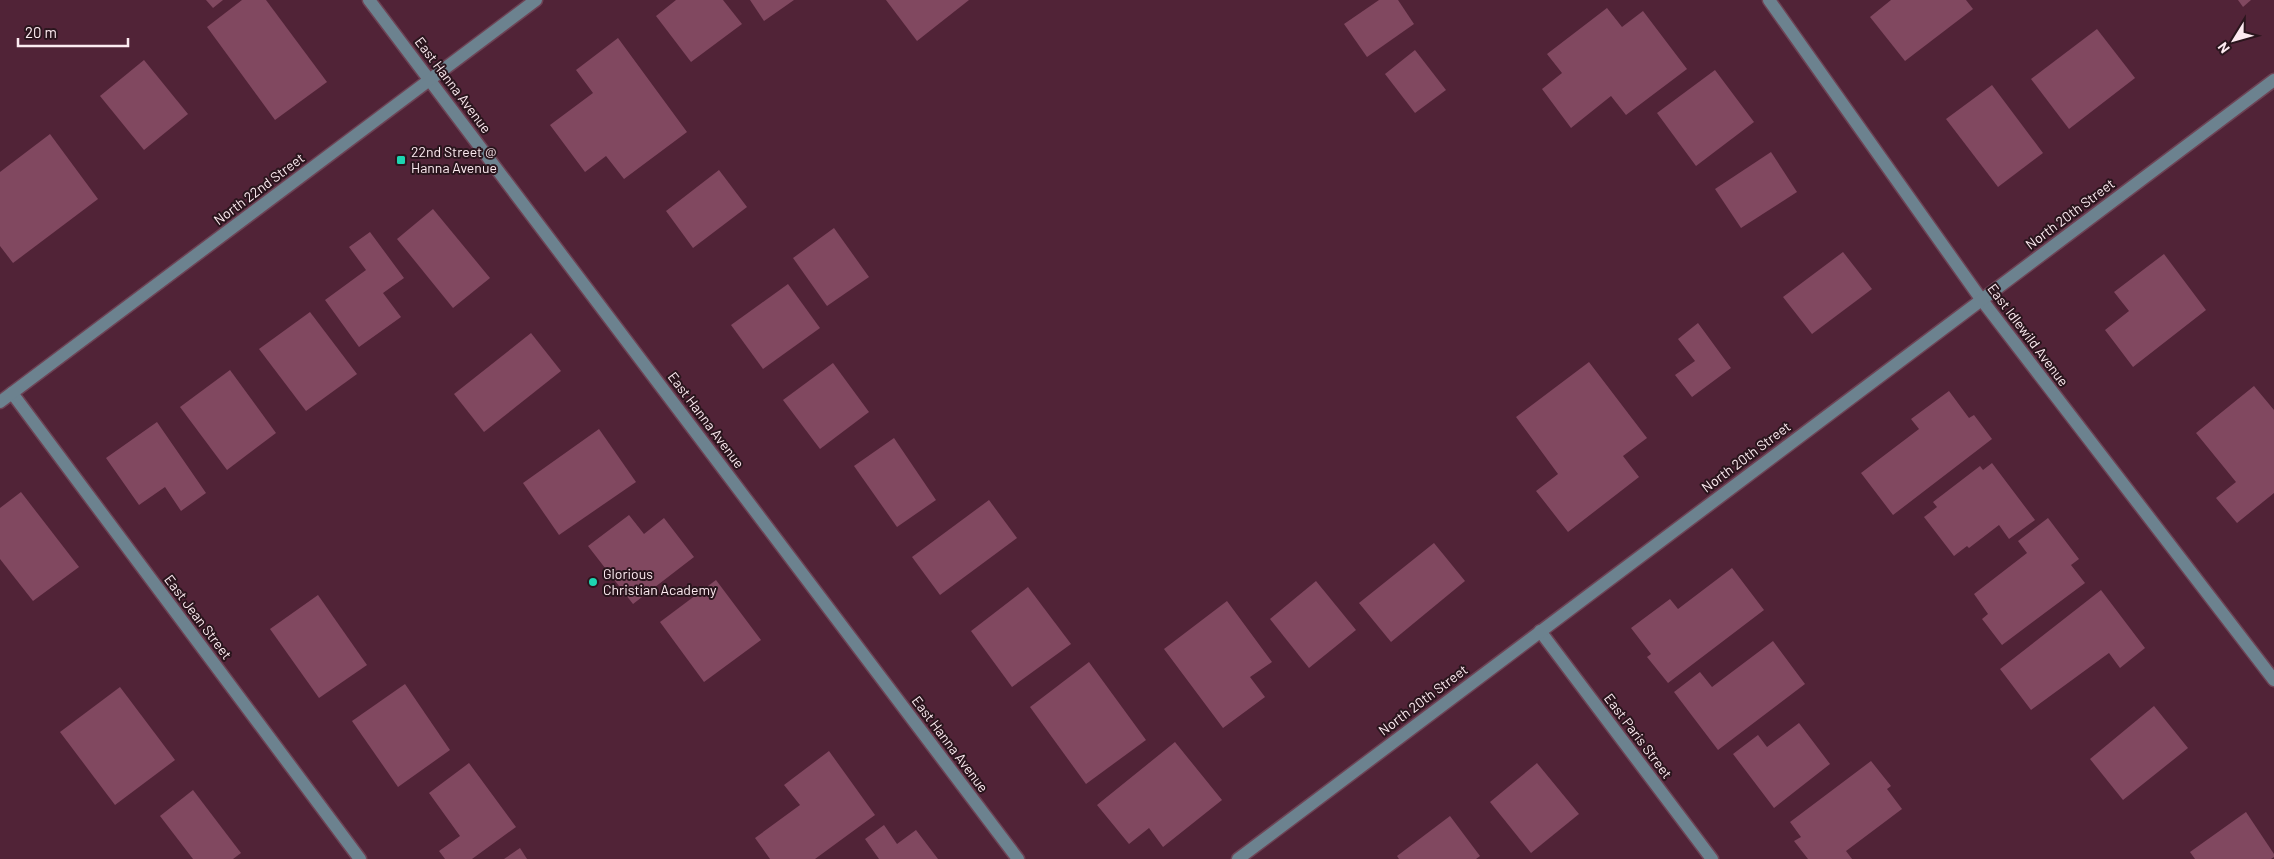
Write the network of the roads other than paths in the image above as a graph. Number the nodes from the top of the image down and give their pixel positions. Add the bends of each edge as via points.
1 (369, 0) edge
2 (536, 0) edge
3 (1769, 0) edge
4 (430, 80) junction
5 (2274, 80) edge
6 (1982, 299) junction
7 (12, 393) junction
8 (0, 402) edge
9 (1540, 630) junction
10 (2274, 680) edge
11 (360, 859) edge
12 (1018, 859) edge
13 (1238, 859) edge
14 (1712, 859) edge

1 - 4 street, East Hanna Avenue
2 - 4 street, North 22nd Street
3 - 6 street, East Idlewild Avenue
4 - 7 street, North 22nd Street
4 - 12 street, East Hanna Avenue
5 - 6 street, North 20th Street
6 - 9 street, North 20th Street
6 - 10 street, East Idlewild Avenue
7 - 8 street, North 22nd Street
7 - 11 street, East Jean Street
9 - 13 street, North 20th Street
9 - 14 street, East Paris Street

